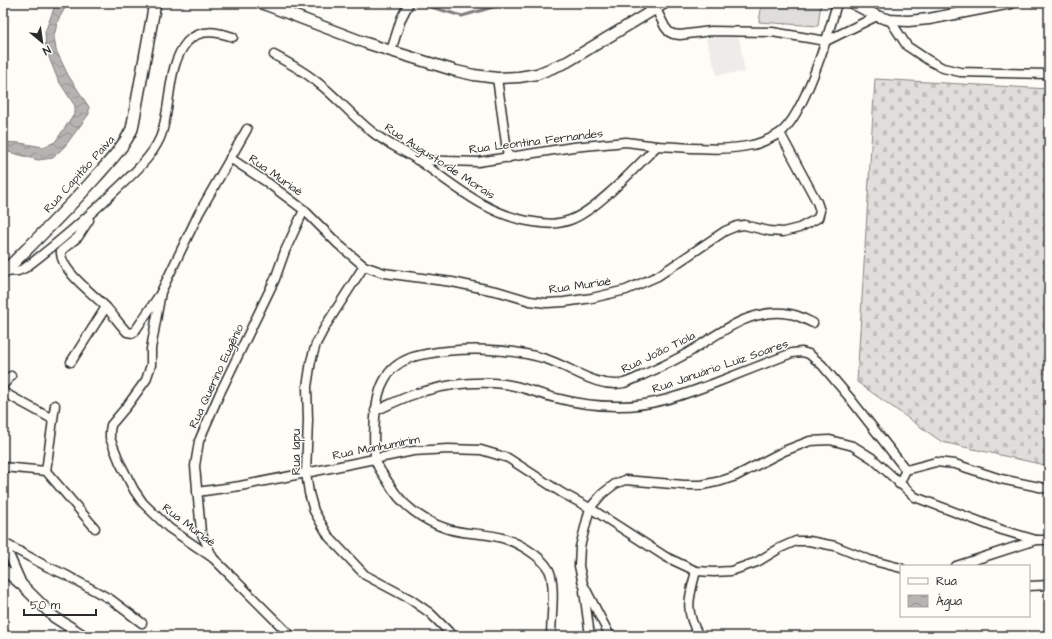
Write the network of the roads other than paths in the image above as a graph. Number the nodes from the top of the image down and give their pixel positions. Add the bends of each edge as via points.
1 (155, 3) edge
2 (261, 3) edge
3 (409, 3) edge
4 (837, 3) edge
5 (976, 3) edge
6 (1011, 3) edge
7 (858, 4) edge
8 (998, 5) junction
9 (661, 6) edge
10 (877, 16) junction
11 (890, 20) junction
12 (232, 37) dead end
13 (826, 41) junction
14 (391, 50) junction
15 (274, 55) dead end
16 (1049, 74) edge
17 (497, 78) junction
18 (247, 129) dead end
19 (780, 133) junction
20 (658, 146) junction
21 (230, 158) junction
22 (508, 158) junction
23 (417, 160) junction
24 (95, 210) junction
25 (304, 210) junction
26 (364, 266) junction
27 (3, 273) edge
28 (161, 292) junction
29 (106, 307) junction
30 (813, 323) dead end
31 (71, 362) dead end
32 (11, 376) dead end
33 (3, 386) edge
34 (3, 392) edge
35 (55, 406) dead end
36 (375, 411) junction
37 (52, 419) junction
38 (374, 459) junction
39 (3, 467) edge
40 (46, 470) junction
41 (906, 470) junction
42 (306, 473) junction
43 (899, 484) junction
44 (1049, 489) edge
45 (197, 492) junction
46 (590, 508) junction
47 (95, 528) dead end
48 (1036, 540) junction
49 (1049, 540) edge
50 (4, 542) edge
51 (213, 558) junction
52 (959, 565) edge
53 (900, 568) edge
54 (3, 569) edge
55 (696, 571) junction
56 (583, 584) junction
57 (22, 585) junction
58 (1049, 585) edge
59 (1030, 586) edge
60 (142, 623) dead end
61 (84, 636) edge
62 (291, 636) edge
63 (452, 636) edge
64 (551, 636) edge
65 (590, 636) edge
66 (610, 636) edge
67 (699, 636) edge

1 - 27 main road, Rua Capitão Paiva via 132,129 128,138 84,190
2 - 14 street
3 - 14 street
4 - 13 street
5 - 8 street
6 - 8 street
7 - 10 street
8 - 11 street via 929,19
9 - 13 street via 665,27 673,34 711,31 772,32
9 - 17 street via 567,62 537,74
10 - 11 street
10 - 13 street
11 - 16 street via 907,46 943,68 960,72
12 - 24 street via 216,32 202,32 189,40 181,51 176,66 167,111 154,148 130,177
13 - 19 street via 797,112
14 - 17 street via 462,72
15 - 23 street, Rua Augusto de Morais via 319,83 372,133
17 - 22 street
18 - 21 street
19 - 20 street via 753,145 723,149
19 - 26 street, Rua Muriaé via 816,202 820,212 818,218 799,228 783,232 737,226 725,231 658,276 626,290 592,298 547,303 452,282 384,273
20 - 22 street, Rua Leontina Fernandes via 626,142 573,147
20 - 23 street, Rua Augusto de Morais via 597,203 571,219 552,224 503,215 478,202
21 - 25 street, Rua Muriaé
21 - 28 street, Rua Muriaé via 199,213
22 - 23 street, Rua Leontina Fernandes via 478,162
24 - 27 street via 25,268
24 - 29 street via 78,237 61,251 61,257 74,276
25 - 26 street, Rua Muriaé
25 - 45 street, Rua Querino Eugênio via 269,292 199,441 195,466
26 - 42 street, Rua Iapu via 326,325 311,361 307,387
28 - 29 street via 133,333 127,332
28 - 51 street, Rua Muriaé via 151,350 151,365 146,380 111,425 110,438 134,490 144,503 169,528
29 - 31 street
30 - 36 street, Rua João Tiola via 791,314 766,313 748,318 731,325 688,353 652,371 625,383 614,384 599,382 567,367 522,354 494,350 433,353 411,358 395,366 384,379
32 - 33 street
34 - 37 street
35 - 37 street
36 - 38 street, Rua João Tiola
36 - 41 street, Rua Januário Luiz Soares via 425,391 459,384 489,383 521,387 585,404 617,406 659,402 792,353 802,352 809,354 822,365
37 - 40 street
38 - 42 street, Rua Manhumirim
38 - 46 street, Rua Manhumirim via 413,451 481,450 508,458
38 - 64 street via 395,494 427,520 450,530 499,537 528,550 545,564 552,579
39 - 40 street
40 - 47 street
41 - 43 street
41 - 44 street via 936,462 955,464 1000,479
42 - 45 street, Rua Manhumirim
42 - 63 street, Rua Iapu via 314,511 329,537 365,575 410,598 430,613
43 - 46 street via 872,458 853,446 830,440 810,441 784,451 736,476 702,485 625,480 602,494
43 - 48 street via 915,498
45 - 51 street, Rua Querino Eugênio via 201,532
46 - 55 street, Rua Manhumirim via 666,556
46 - 56 street via 580,547 579,566
48 - 49 street
48 - 52 street
50 - 57 street
50 - 60 street via 110,599
51 - 62 street, Rua Muriaé
53 - 55 street via 870,560 835,546 796,541 757,562 731,571
54 - 57 street
55 - 67 street via 690,594 689,613
56 - 65 street
56 - 66 street
57 - 61 street via 54,617
58 - 59 street

